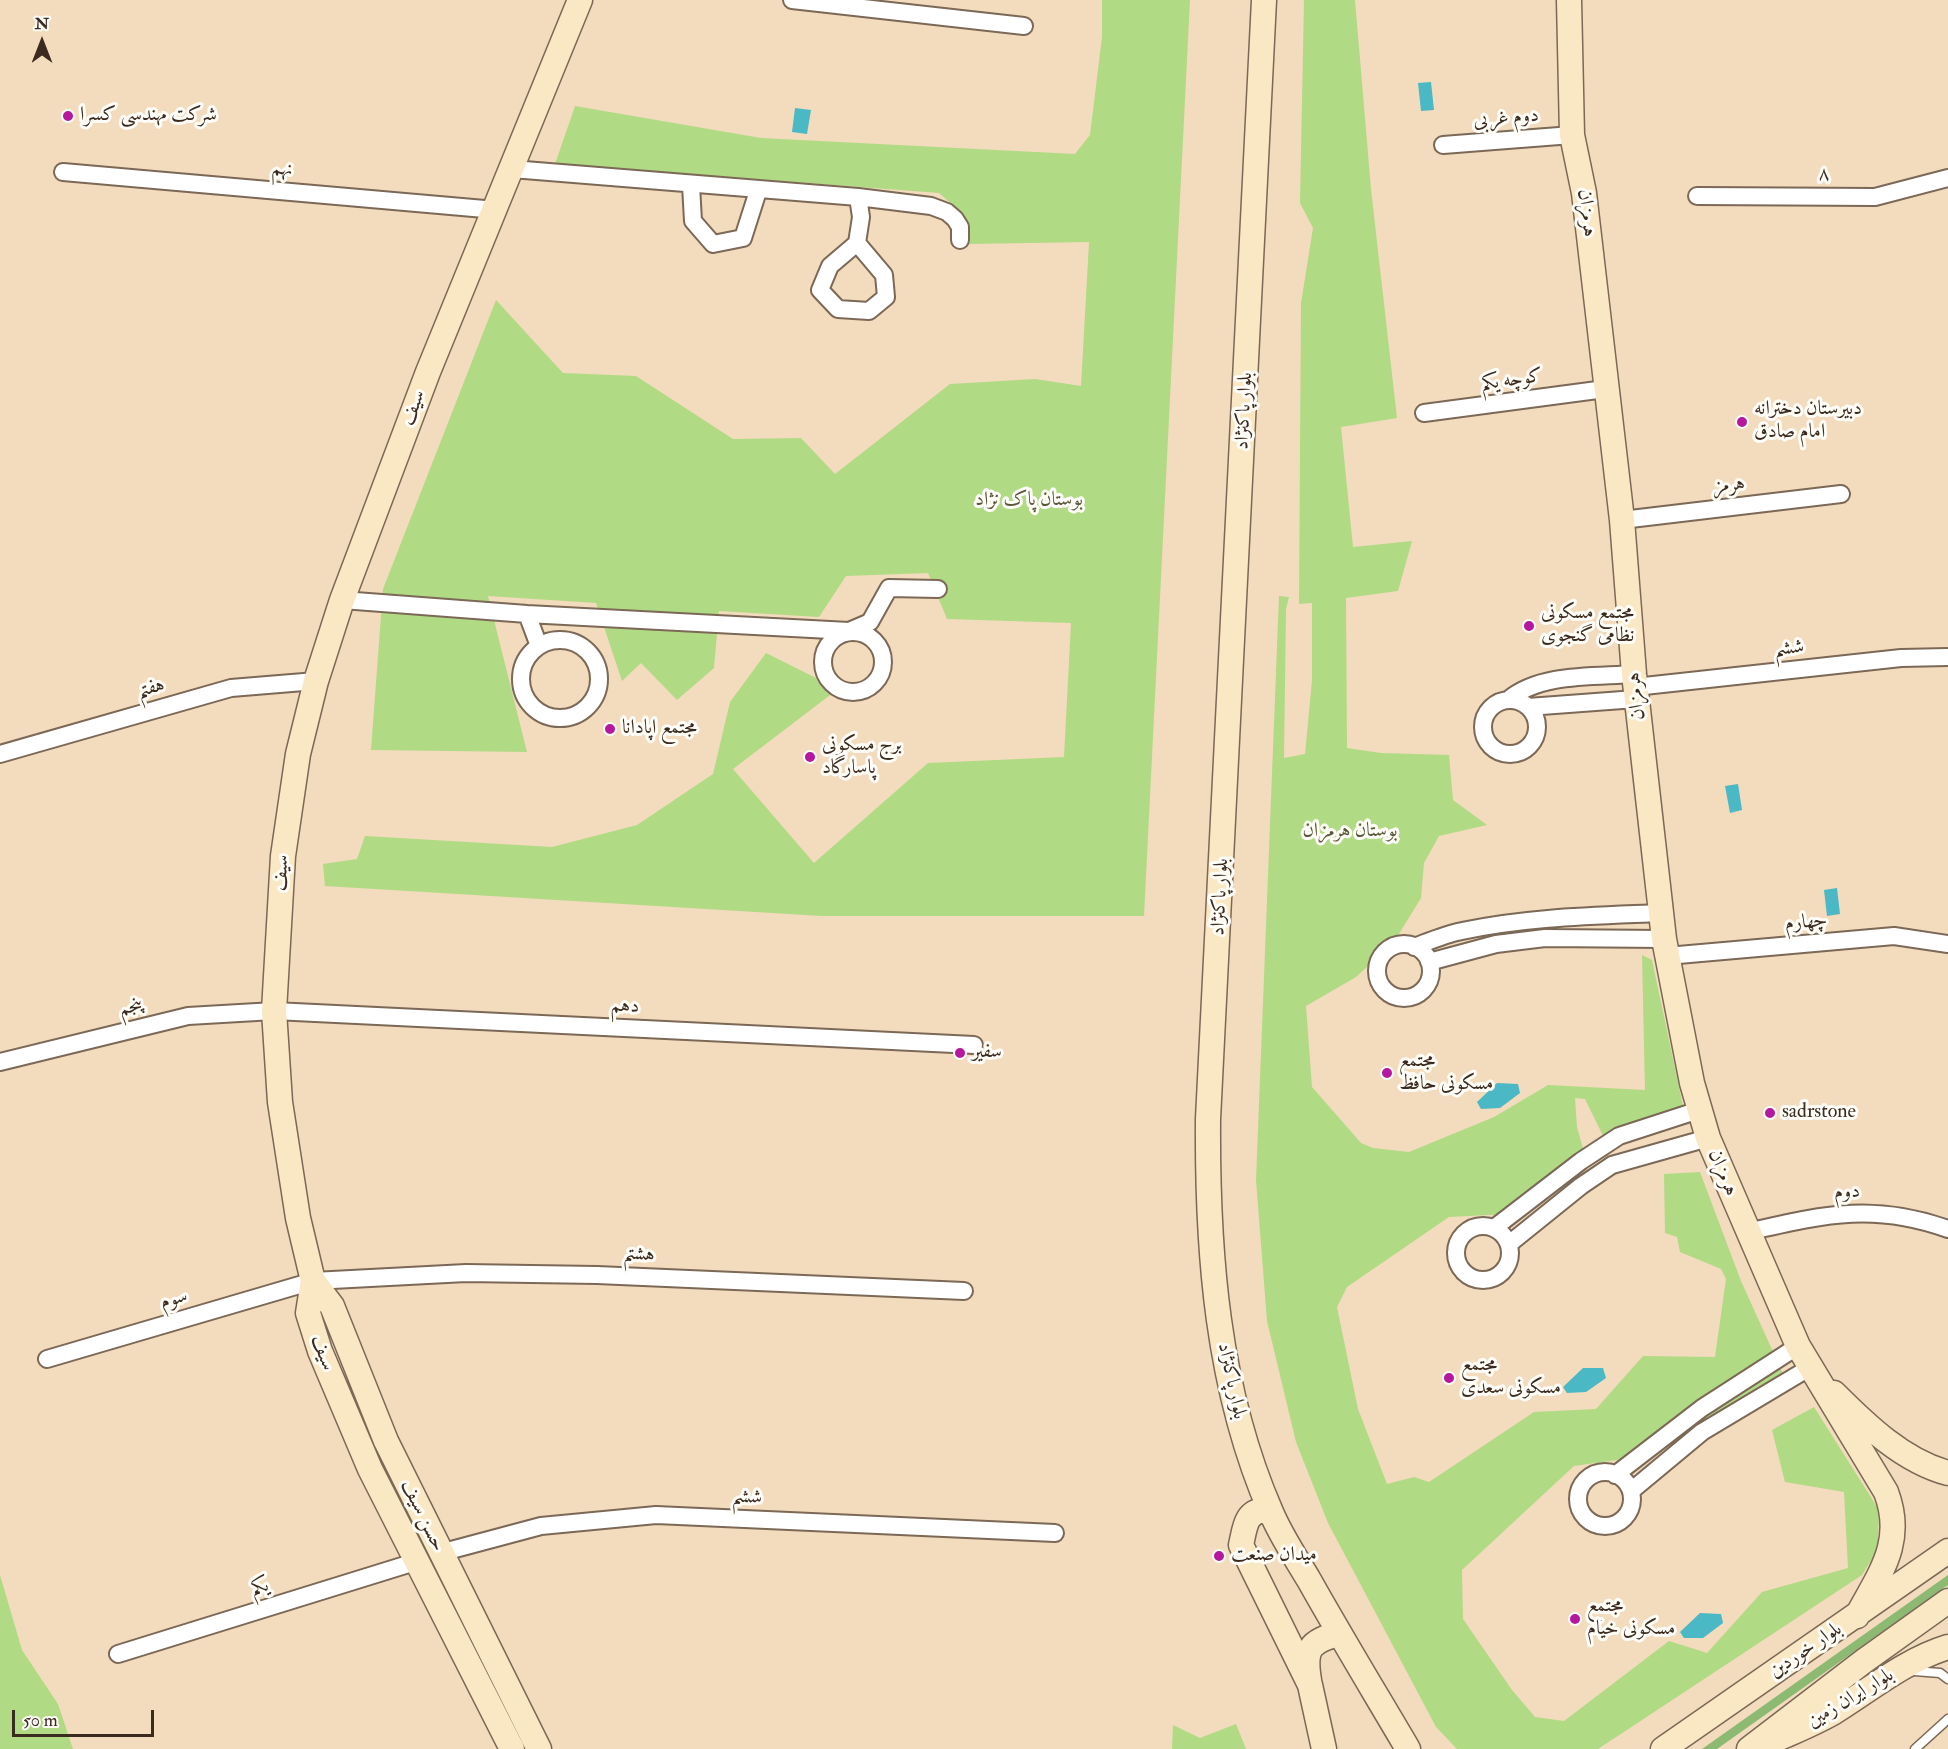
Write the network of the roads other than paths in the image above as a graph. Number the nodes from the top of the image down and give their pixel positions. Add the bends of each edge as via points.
1 (580, 0) edge
2 (792, 0) edge
3 (1264, 0) edge
4 (1569, 0) edge
5 (1024, 26) dead end
6 (1572, 135) junction
7 (1443, 145) dead end
8 (512, 169) junction
9 (63, 172) dead end
10 (1948, 178) edge
11 (691, 185) junction
12 (758, 191) junction
13 (1697, 196) dead end
14 (858, 197) junction
15 (496, 210) junction
16 (960, 240) dead end
17 (857, 243) dead end
18 (1605, 389) junction
19 (1424, 413) dead end
20 (1841, 494) dead end
21 (1622, 520) junction
22 (938, 589) dead end
23 (342, 600) junction
24 (526, 614) junction
25 (539, 646) junction
26 (1948, 657) edge
27 (316, 681) junction
28 (1635, 686) junction
29 (1508, 700) junction
30 (1528, 707) junction
31 (0, 754) edge
32 (1661, 913) junction
33 (1540, 919) junction
34 (1545, 938) junction
35 (1948, 944) edge
36 (1414, 946) junction
37 (1666, 948) junction
38 (1429, 962) junction
39 (274, 1011) junction
40 (974, 1045) dead end
41 (0, 1062) edge
42 (1699, 1110) junction
43 (1707, 1138) junction
44 (1601, 1148) junction
45 (1612, 1166) junction
46 (1494, 1228) junction
47 (1948, 1228) edge
48 (1747, 1232) junction
49 (1509, 1244) junction
50 (313, 1281) junction
51 (964, 1291) dead end
52 (1798, 1346) junction
53 (47, 1359) dead end
54 (1809, 1368) junction
55 (1722, 1394) junction
56 (1733, 1412) junction
57 (1948, 1473) edge
58 (1615, 1475) junction
59 (1631, 1491) junction
60 (1272, 1515) junction
61 (1055, 1533) dead end
62 (1948, 1551) edge
63 (440, 1553) junction
64 (415, 1562) junction
65 (1948, 1601) edge
66 (1857, 1616) junction
67 (1339, 1634) junction
68 (1948, 1647) edge
69 (118, 1654) dead end
70 (1887, 1677) junction
71 (1948, 1679) edge
72 (1310, 1685) junction
73 (1948, 1719) edge
74 (512, 1749) edge
75 (538, 1749) edge
76 (1324, 1749) edge
77 (1408, 1749) edge
78 (1663, 1749) edge
79 (1751, 1749) edge
80 (1915, 1749) edge

1 - 8 street, سیف
2 - 5 street
3 - 60 street, بلوار پاکنژاد via 1208,1119 1208,1210 1219,1324 1242,1434
4 - 6 street, هرمزان
6 - 7 street, دوم غربی
6 - 18 street, هرمزان via 1584,193
8 - 11 street
8 - 15 street, سیف
9 - 15 street, نهم
10 - 13 street, ۸ via 1875,197
11 - 12 street
11 - 12 street via 693,220 713,244 743,238
12 - 14 street
14 - 16 street via 931,206 946,212 960,226
14 - 17 street via 861,217
15 - 23 street, سیف via 428,372
18 - 19 street, کوچه یکم
18 - 21 street, هرمزان
20 - 21 street, هرمز
21 - 28 street, هرمزان
22 - 24 street via 889,588 870,622 849,631
23 - 24 street
23 - 27 street, سیف
24 - 25 street
25 - 25 street via 530,655 521,678 528,702 537,711 560,718 584,711 598,690 600,677 593,658 578,644 565,640
26 - 28 street, ششم via 1901,658
27 - 31 street, هفتم via 231,688
27 - 39 street, سیف via 298,754 283,856
28 - 29 street via 1545,682 1521,689
28 - 30 street
28 - 32 street, هرمزان
29 - 30 street
29 - 30 street via 1492,707 1483,722 1486,739 1498,752 1516,754 1531,744 1538,728
32 - 33 street
32 - 37 street, هرمزان
33 - 34 street
33 - 36 street via 1460,931
34 - 37 street, چهارم
34 - 38 street, چهارم via 1496,944
35 - 37 street, چهارم via 1894,936
36 - 38 street
36 - 38 street via 1393,946 1380,958 1377,975 1384,990 1400,998 1418,994 1429,980
37 - 42 street, هرمزان
39 - 40 street, دهم
39 - 41 street, پنجم via 188,1016
39 - 50 street, سیف via 285,1136
42 - 43 street, هرمزان
42 - 44 street via 1619,1136
43 - 45 street
43 - 48 street, هرمزان
44 - 45 street
44 - 46 street
45 - 49 street
46 - 49 street
46 - 49 street via 1473,1228 1460,1240 1456,1257 1464,1272 1480,1280 1497,1276 1509,1262
47 - 48 street, دوم via 1885,1213 1840,1213
48 - 52 street, هرمزان
50 - 51 street, هشتم via 466,1273 597,1275
50 - 53 street, سوم
50 - 63 street, حسن سیف via 332,1306 369,1403
50 - 64 street, سیف via 308,1313 320,1351 365,1459
52 - 54 street, هرمزان
52 - 55 street
54 - 56 street
54 - 57 street, هرمزان via 1880,1434 1913,1458
54 - 66 street, هرمزان via 1886,1492 1893,1517 1893,1544
55 - 56 street
55 - 58 street
56 - 59 street via 1702,1432
58 - 59 street
58 - 59 street via 1594,1475 1581,1486 1578,1503 1586,1518 1601,1526 1619,1522 1630,1509
60 - 67 street, بلوار پاکنژاد
60 - 72 street via 1264,1510 1254,1511 1241,1545
61 - 63 street, ششم via 656,1515 541,1526
62 - 66 street, بلوار خوردین
63 - 64 street
63 - 75 street, حسن سیف
64 - 69 street, یکم
64 - 74 street, سیف
65 - 79 street, بلوار خوردین
66 - 78 street, بلوار خوردین
67 - 72 street via 1321,1638 1308,1651
67 - 77 street, بلوار پاکنژاد
68 - 70 street, بلوار ایران زمین
70 - 71 lane via 1918,1670 1940,1673
70 - 79 street, بلوار ایران زمین via 1818,1721
72 - 76 street
73 - 80 lane

